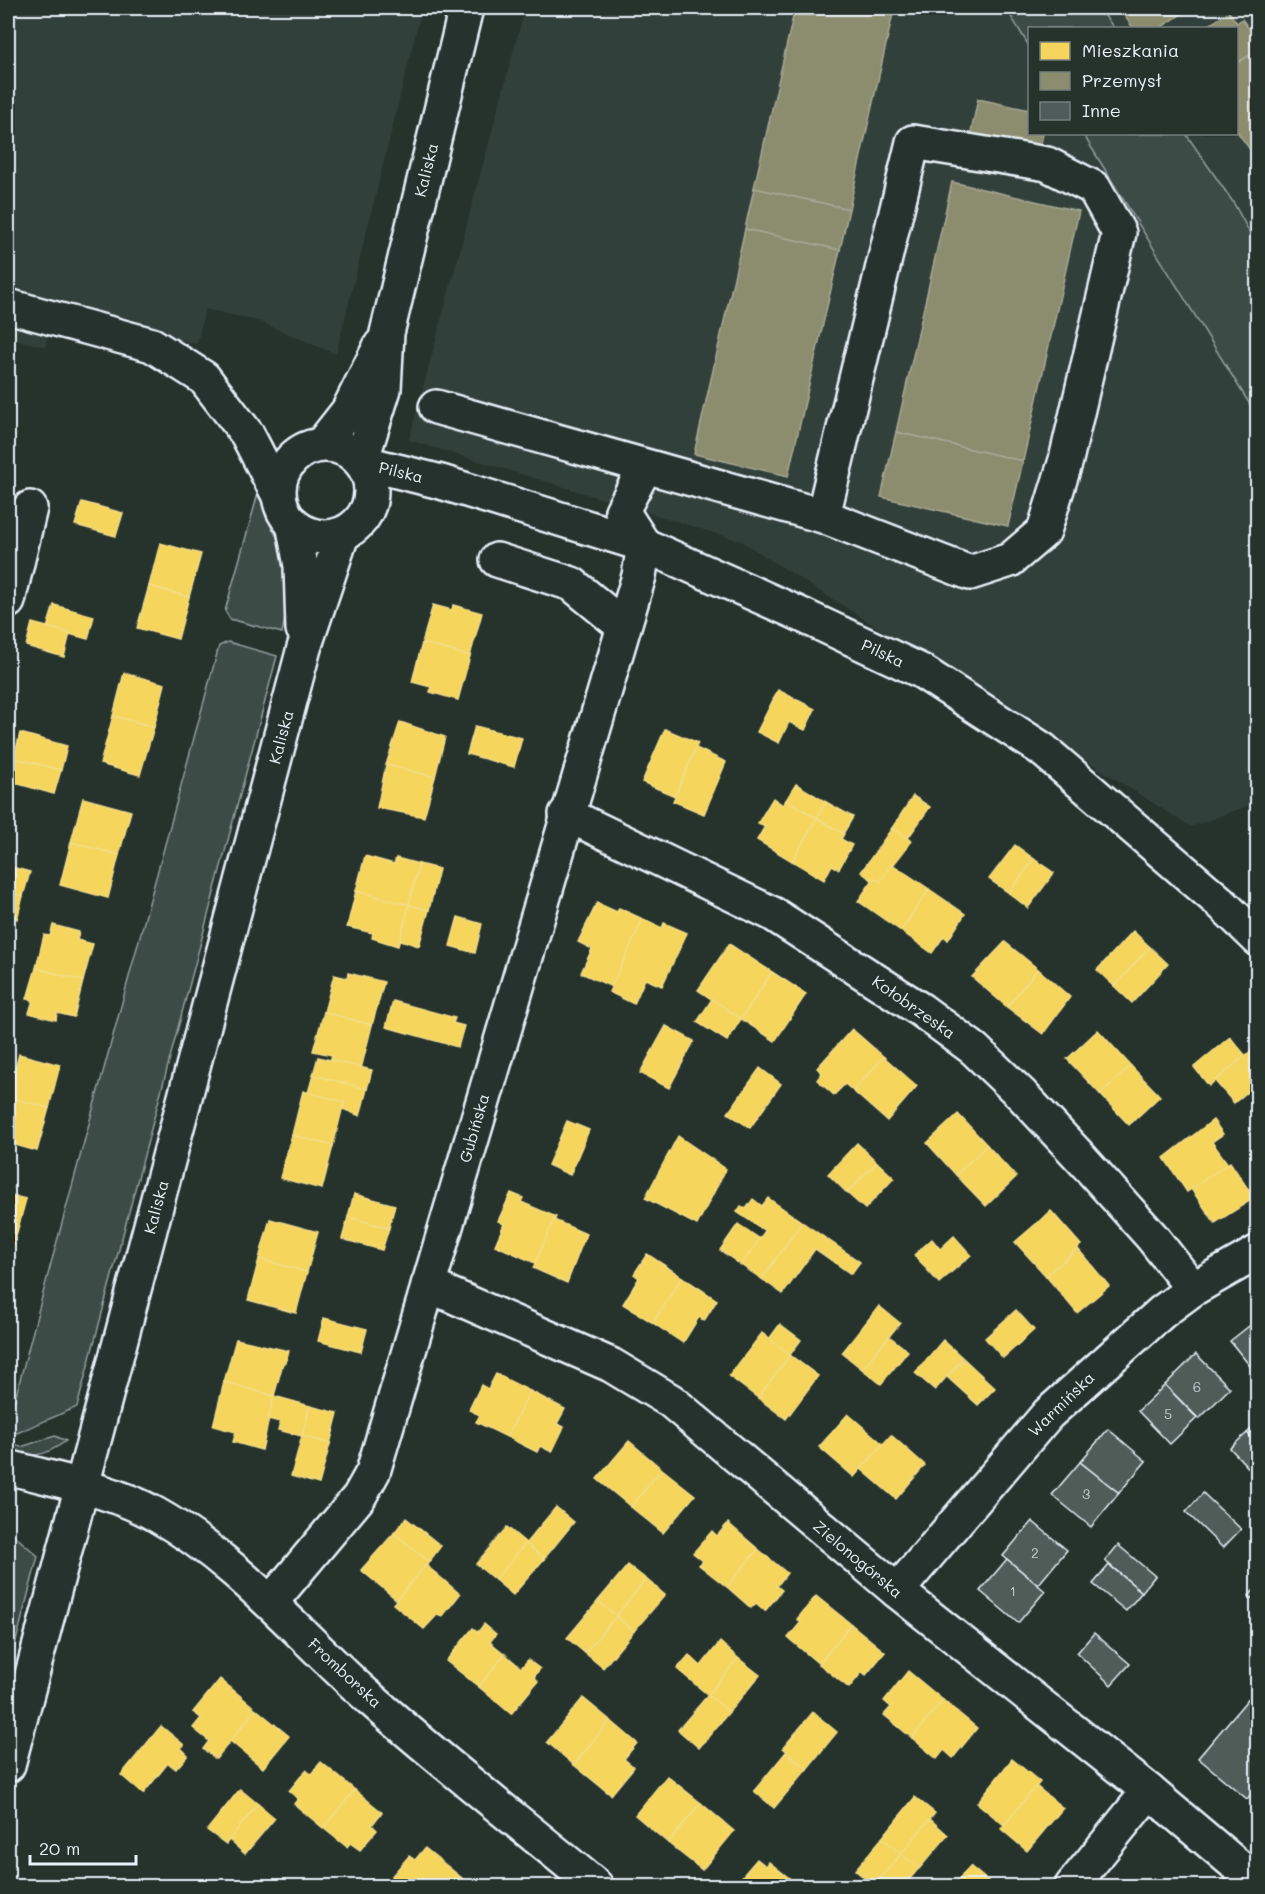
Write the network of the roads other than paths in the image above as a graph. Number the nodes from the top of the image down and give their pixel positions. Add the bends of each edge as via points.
1 (465, 8) edge
2 (8, 306) edge
3 (387, 333) junction
4 (435, 407) dead end
5 (247, 434) junction
6 (315, 446) junction
7 (361, 462) junction
8 (645, 467) junction
9 (441, 482) junction
10 (278, 494) junction
11 (30, 508) dead end
12 (823, 516) junction
13 (292, 524) junction
14 (353, 526) junction
15 (644, 545) junction
16 (497, 561) dead end
17 (8, 601) edge
18 (623, 626) junction
19 (304, 648) junction
20 (566, 814) junction
21 (1257, 939) edge
22 (1257, 1252) edge
23 (428, 1285) junction
24 (1193, 1289) junction
25 (8, 1467) edge
26 (80, 1485) junction
27 (897, 1591) junction
28 (271, 1602) junction
29 (8, 1765) edge
30 (1149, 1791) junction
31 (1257, 1883) edge
32 (596, 1887) edge
33 (1072, 1887) edge

1 - 3 street, Kaliska
2 - 5 street via 152,345 204,378
3 - 6 street, Kaliska via 348,411
3 - 7 street, Kaliska via 384,389
4 - 8 street
5 - 6 street
5 - 10 street
6 - 7 street via 337,446
6 - 10 street via 296,454 286,466
7 - 9 street, Pilska
7 - 14 street via 372,489 370,503
8 - 12 street
8 - 15 street via 622,511
9 - 14 street, Pilska via 392,493
9 - 15 street, Pilska
10 - 13 street via 281,508
11 - 17 street
12 - 12 street via 970,573 1011,560 1044,531 1066,460 1119,233 1094,188 1047,164 913,142
13 - 14 street via 313,536 328,538
13 - 19 street, Kaliska via 301,566
14 - 19 street, Kaliska
15 - 18 street, Gubińska
15 - 21 street, Pilska via 921,671 1042,749 1221,903
16 - 18 street via 572,584
18 - 20 street, Gubińska
19 - 26 street, Kaliska
20 - 23 street, Gubińska
20 - 24 street, Kołobrzeska via 773,914 974,1049 1081,1158
22 - 24 street, Warmińska
23 - 27 street, Zielonogórska via 611,1365 670,1401
23 - 28 street, Gubińska via 373,1472 359,1497
24 - 27 street, Warmińska via 1161,1312 1048,1414
25 - 26 street, Fromborska
26 - 28 street, Fromborska via 153,1513 231,1566
26 - 29 street, Kaliska
27 - 30 street, Zielonogórska
28 - 32 street, Fromborska via 365,1694
30 - 31 street, Zielonogórska
30 - 33 street

